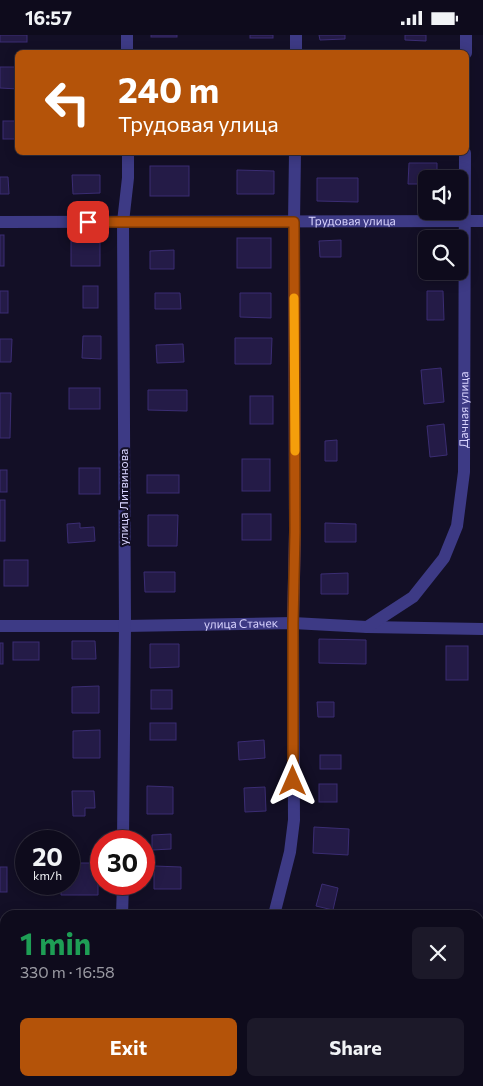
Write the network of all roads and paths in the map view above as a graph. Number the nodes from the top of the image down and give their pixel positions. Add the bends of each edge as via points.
1 (127, 35) edge
2 (296, 35) edge
3 (466, 35) edge
4 (127, 50) edge
5 (296, 50) edge
6 (466, 50) edge
7 (128, 155) edge
8 (294, 155) edge
9 (465, 155) edge
10 (0, 221) edge
11 (483, 221) edge
12 (124, 222) junction
13 (294, 222) junction
14 (465, 222) junction
15 (293, 623) junction
16 (0, 626) edge
17 (125, 626) junction
18 (367, 627) junction
19 (483, 629) edge
20 (123, 830) edge
21 (123, 895) edge
22 (122, 910) edge
23 (275, 910) edge

1 - 4 street
2 - 5 street
3 - 6 street
7 - 12 street, улица Литвинова
8 - 13 street
9 - 14 street, Дачная улица
10 - 12 street, Трудовая улица
11 - 14 street, Трудовая улица
12 - 13 street, Трудовая улица
12 - 17 street, улица Литвинова
13 - 14 street, Трудовая улица
13 - 15 street
14 - 18 street, Дачная улица via 464,473 457,526 444,558 413,597
15 - 17 street, улица Стачек
15 - 18 street, улица Стачек
15 - 23 street via 294,820 290,852
16 - 17 street, улица Стачек
17 - 20 street, улица Литвинова
18 - 19 street, улица Стачек
21 - 22 street

